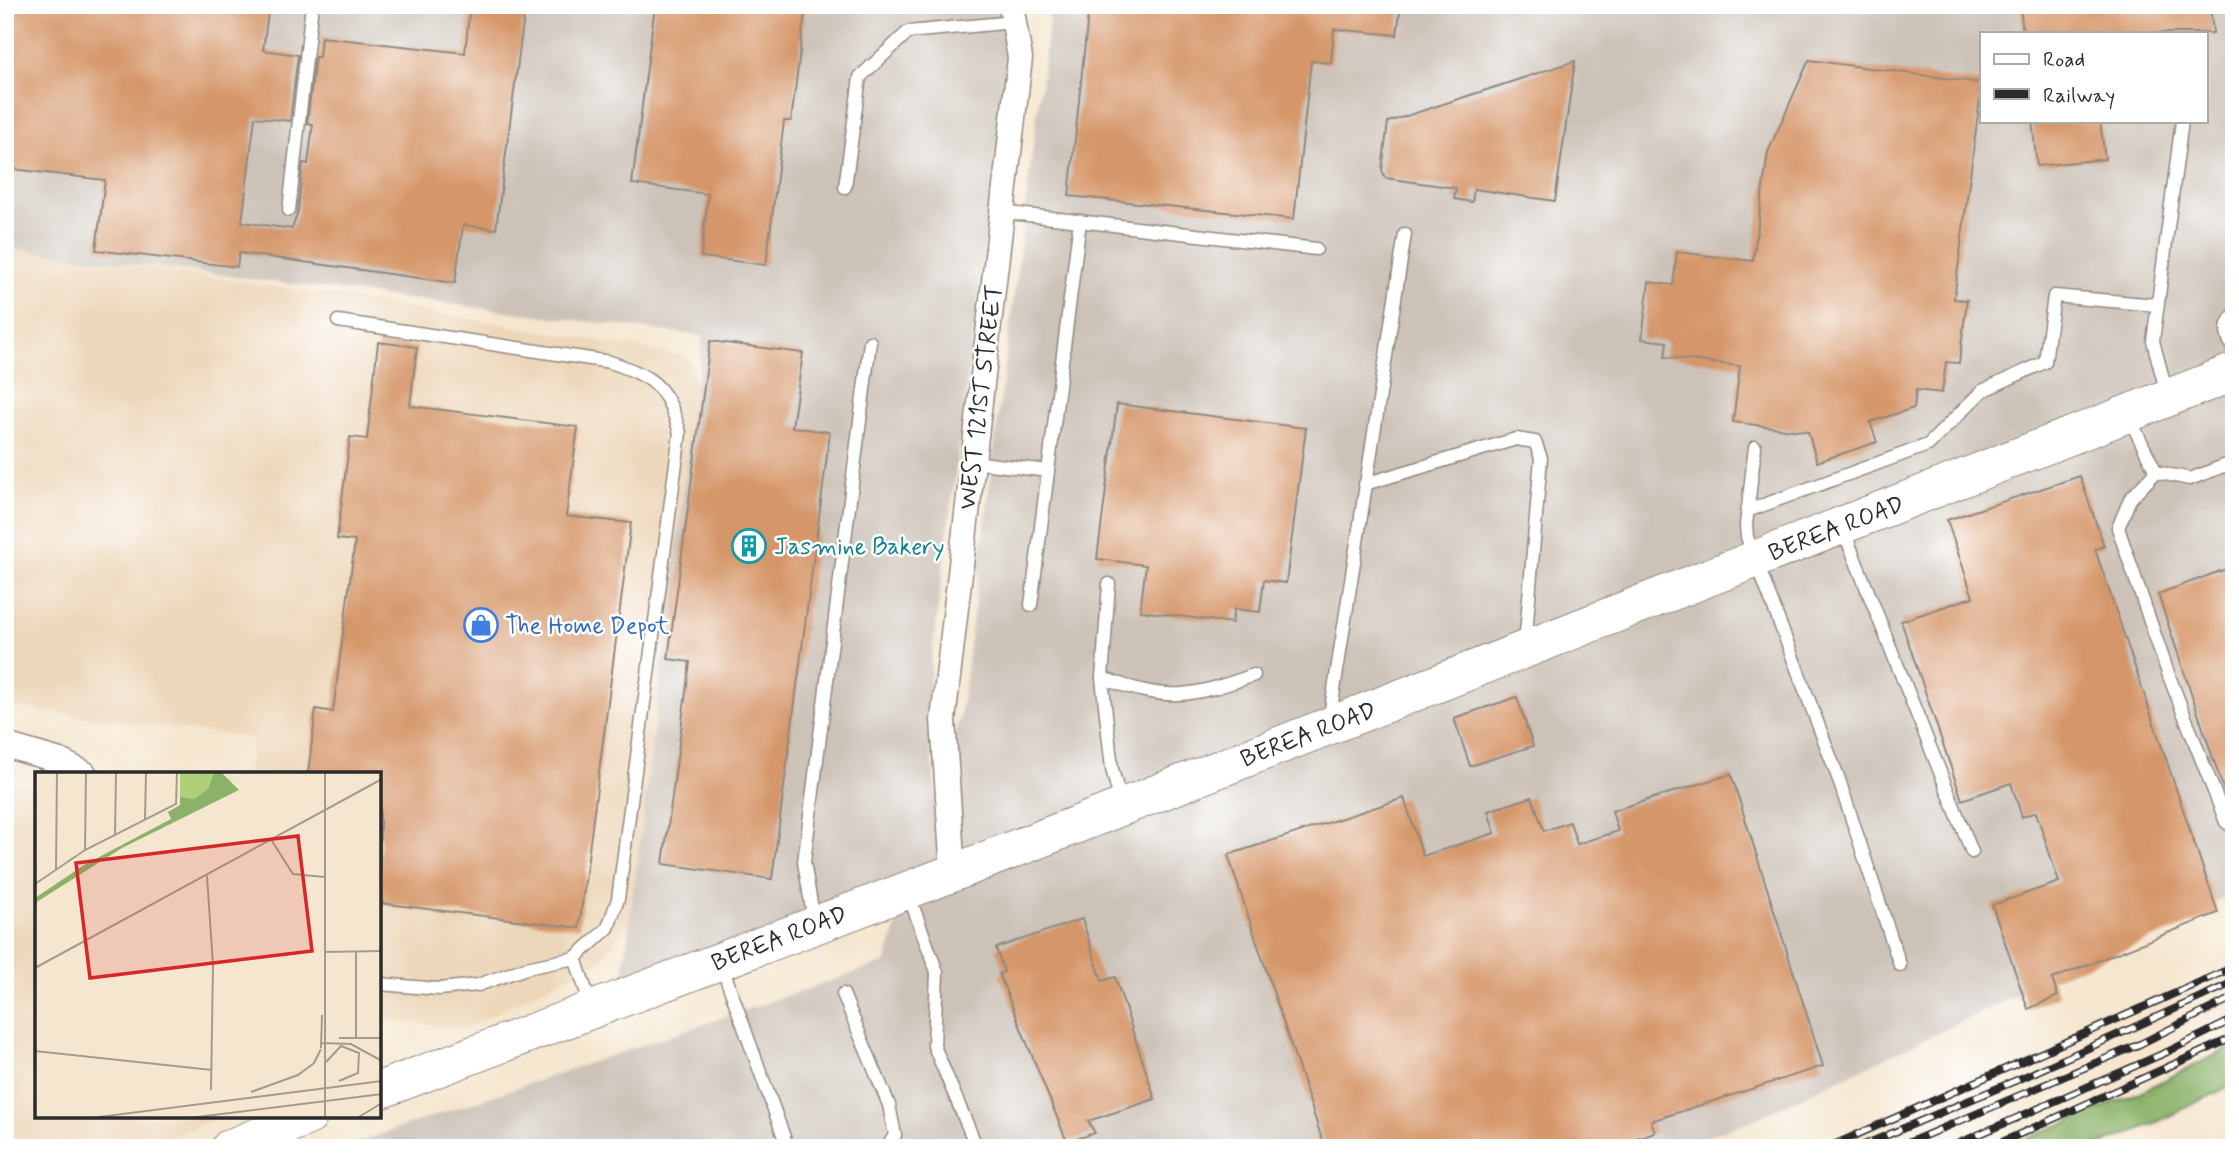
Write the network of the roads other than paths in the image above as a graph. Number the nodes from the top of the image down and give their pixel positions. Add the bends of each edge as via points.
1 (312, 5) edge
2 (1012, 14) edge
3 (2182, 122) edge
4 (845, 187) dead end
5 (289, 210) dead end
6 (1002, 212) junction
7 (1080, 221) junction
8 (1405, 234) dead end
9 (1316, 249) dead end
10 (2157, 305) junction
11 (2234, 315) edge
12 (338, 321) dead end
13 (870, 342) dead end
14 (2234, 351) edge
15 (2234, 372) edge
16 (2168, 398) junction
17 (2127, 414) junction
18 (1755, 447) dead end
19 (972, 462) junction
20 (2234, 462) edge
21 (1048, 471) junction
22 (2157, 472) junction
23 (1365, 484) junction
24 (1747, 511) junction
25 (1842, 526) junction
26 (1755, 559) junction
27 (1109, 584) dead end
28 (1031, 605) dead end
29 (1525, 649) junction
30 (1254, 675) dead end
31 (1102, 678) junction
32 (1329, 726) junction
33 (5, 745) edge
34 (82, 772) edge
35 (1122, 807) junction
36 (2234, 828) edge
37 (1972, 852) dead end
38 (953, 873) junction
39 (907, 890) junction
40 (815, 925) junction
41 (575, 958) junction
42 (720, 961) junction
43 (1900, 965) dead end
44 (382, 984) edge
45 (843, 994) dead end
46 (592, 1009) junction
47 (382, 1089) edge
48 (298, 1118) edge
49 (264, 1124) edge
50 (230, 1148) edge
51 (788, 1148) edge
52 (887, 1148) edge
53 (977, 1148) edge

1 - 5 lane
2 - 4 lane via 908,32 860,76
2 - 6 street, WEST 121ST STREET via 1020,58
3 - 10 lane
6 - 7 lane
6 - 19 street, WEST 121ST STREET
7 - 9 lane
7 - 21 lane
8 - 23 lane
10 - 16 lane via 2153,341
10 - 24 lane via 2054,296 2045,362 1982,391 1928,445
11 - 14 lane via 2226,333
12 - 41 lane via 610,362 646,374 673,408 680,433 618,899 608,928
13 - 40 lane via 804,862
15 - 16 main road, BEREA ROAD
16 - 17 main road, BEREA ROAD
17 - 22 lane
17 - 25 main road, BEREA ROAD
18 - 24 lane
19 - 21 lane
19 - 38 street, WEST 121ST STREET via 943,720
20 - 22 lane via 2190,479
21 - 28 lane
22 - 36 lane via 2130,499 2119,528 2169,676 2226,822
23 - 29 lane via 1516,439 1535,442 1541,458
23 - 32 lane
24 - 26 lane via 1747,537
25 - 26 main road, BEREA ROAD
25 - 37 lane
26 - 29 main road, BEREA ROAD
26 - 43 lane via 1838,777
27 - 31 lane
29 - 32 main road, BEREA ROAD
30 - 31 lane via 1200,694 1145,694
31 - 35 lane via 1112,769
32 - 35 main road, BEREA ROAD
33 - 34 street
35 - 38 main road, BEREA ROAD
38 - 39 main road, BEREA ROAD
39 - 40 main road, BEREA ROAD
39 - 53 lane via 937,972 934,1046
40 - 42 main road, BEREA ROAD
41 - 44 lane via 526,968 478,985 439,989
41 - 46 lane
42 - 46 main road, BEREA ROAD
42 - 51 lane
45 - 52 lane via 889,1105 895,1135
46 - 47 main road, BEREA ROAD
48 - 49 main road
49 - 50 main road

